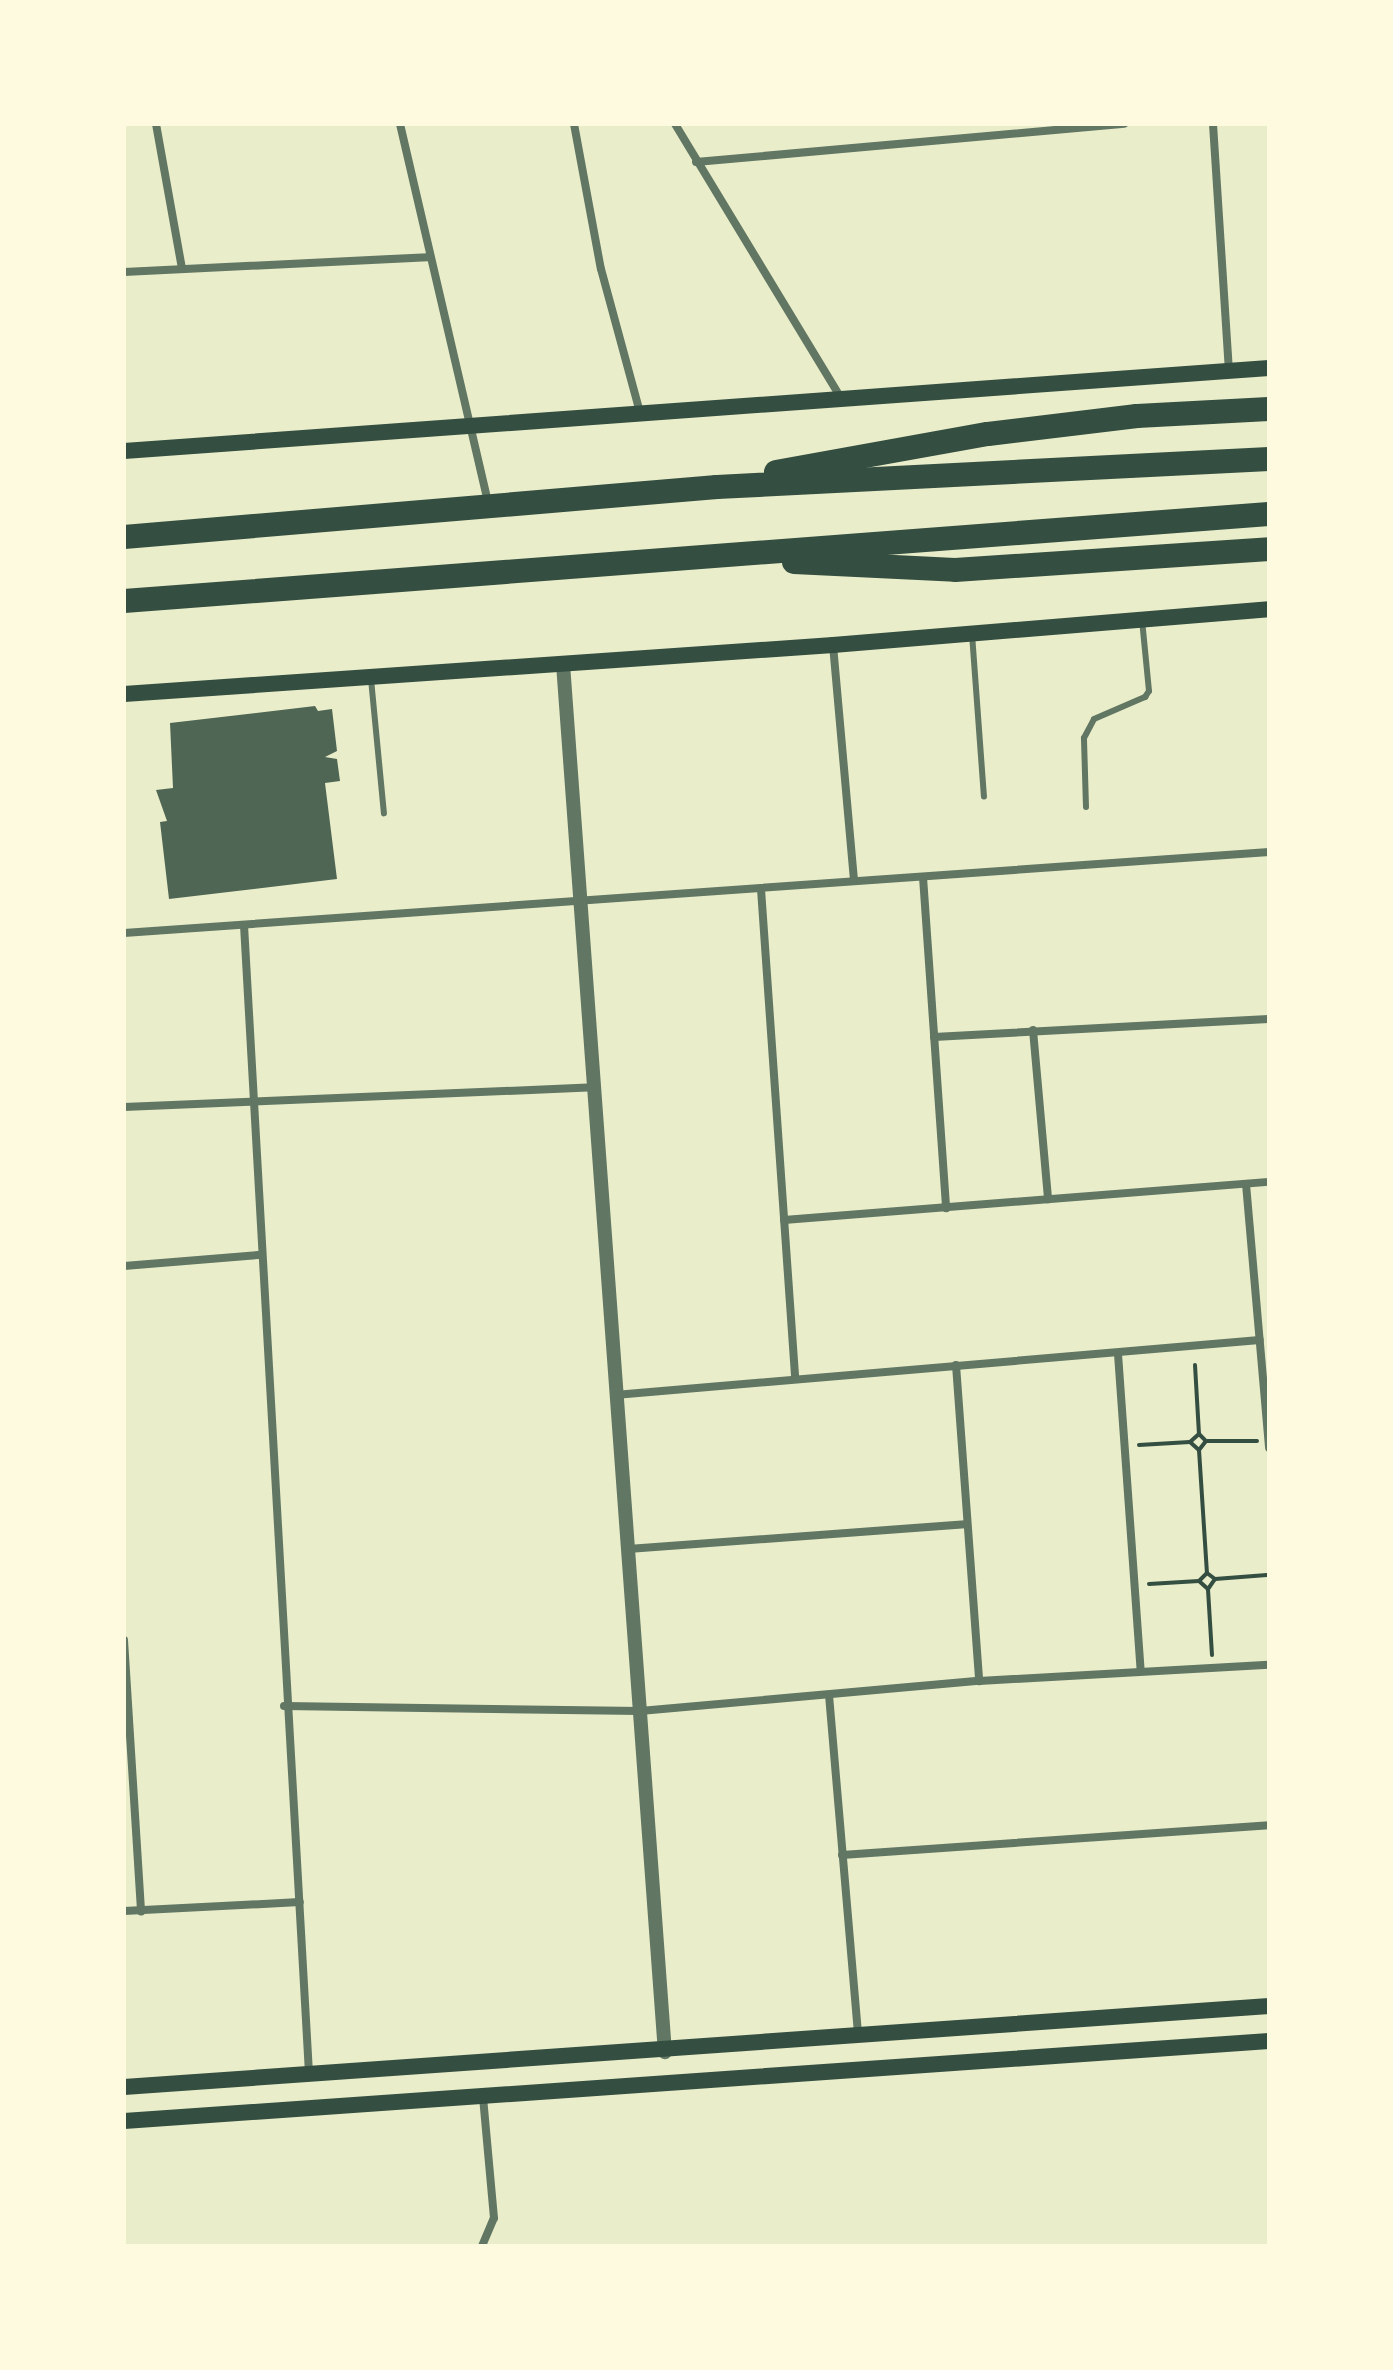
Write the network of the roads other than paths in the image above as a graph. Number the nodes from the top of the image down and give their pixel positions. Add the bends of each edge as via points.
1 (156, 124) edge
2 (400, 124) edge
3 (574, 124) edge
4 (675, 124) edge
5 (1124, 124) edge
6 (1213, 124) edge
7 (696, 162) junction
8 (428, 257) junction
9 (182, 268) junction
10 (124, 272) edge
11 (1269, 368) edge
12 (1229, 371) junction
13 (842, 401) junction
14 (1269, 409) edge
15 (640, 413) junction
16 (467, 427) junction
17 (124, 451) edge
18 (1269, 459) edge
19 (717, 487) junction
20 (489, 506) junction
21 (1269, 514) edge
22 (124, 537) edge
23 (1269, 549) edge
24 (716, 556) junction
25 (124, 601) edge
26 (1269, 609) edge
27 (1142, 620) junction
28 (972, 634) junction
29 (833, 645) junction
30 (563, 664) junction
31 (371, 675) junction
32 (124, 694) edge
33 (984, 797) dead end
34 (1086, 807) dead end
35 (384, 813) dead end
36 (1269, 852) edge
37 (923, 877) junction
38 (854, 881) junction
39 (761, 889) junction
40 (580, 904) junction
41 (244, 925) junction
42 (124, 933) edge
43 (1269, 1019) edge
44 (1033, 1030) junction
45 (934, 1037) junction
46 (594, 1087) junction
47 (254, 1097) junction
48 (124, 1107) edge
49 (1269, 1182) edge
50 (1246, 1184) junction
51 (1048, 1199) junction
52 (946, 1208) junction
53 (784, 1220) junction
54 (259, 1255) junction
55 (124, 1266) edge
56 (1260, 1340) junction
57 (1118, 1354) junction
58 (956, 1365) junction
59 (795, 1378) junction
60 (615, 1395) junction
61 (1269, 1441) edge
62 (1269, 1448) edge
63 (965, 1524) junction
64 (628, 1549) junction
65 (124, 1640) edge
66 (1269, 1665) edge
67 (1141, 1671) junction
68 (979, 1681) junction
69 (829, 1695) junction
70 (284, 1706) junction
71 (640, 1711) junction
72 (127, 1754) edge
73 (1269, 1825) edge
74 (842, 1855) junction
75 (300, 1902) junction
76 (124, 1911) edge
77 (141, 1911) junction
78 (1269, 2006) edge
79 (858, 2035) junction
80 (1269, 2041) edge
81 (665, 2052) junction
82 (309, 2074) junction
83 (124, 2087) edge
84 (483, 2096) junction
85 (124, 2121) edge
86 (482, 2246) edge

1 - 9 street
2 - 8 street
3 - 15 street via 601,269
4 - 7 street
5 - 7 street
6 - 12 street
7 - 13 street
8 - 9 street
8 - 16 street
9 - 10 street
11 - 12 main road
12 - 13 main road
13 - 15 main road
14 - 19 highway via 1137,416 988,434 836,458
15 - 16 main road
16 - 17 main road
16 - 20 street
18 - 19 highway
19 - 20 highway
20 - 22 highway
21 - 24 highway
23 - 24 highway via 1057,566 900,571
24 - 25 highway
26 - 27 main road
27 - 28 main road
27 - 34 lane via 1149,691 1094,719 1084,738
28 - 29 main road
28 - 33 lane
29 - 30 main road
29 - 38 street
30 - 31 main road
30 - 40 street
31 - 32 main road
31 - 35 lane
36 - 37 street
37 - 38 street
37 - 45 street
38 - 39 street
39 - 40 street
39 - 53 street
40 - 41 street
40 - 46 street
41 - 42 street
41 - 47 street
43 - 44 street
44 - 45 street
44 - 51 street
45 - 52 street
46 - 47 street
46 - 60 street
47 - 48 street
47 - 54 street
49 - 50 street
50 - 51 street
50 - 56 street
51 - 52 street
52 - 53 street
53 - 59 street
54 - 55 street
54 - 70 street
56 - 57 street
56 - 61 street
57 - 58 street
57 - 67 street
58 - 59 street
58 - 63 street
59 - 60 street
60 - 64 street
61 - 62 street
63 - 64 street
63 - 68 street
64 - 71 street
65 - 72 street
66 - 67 street
67 - 68 street
68 - 69 street
69 - 71 street
69 - 74 street
70 - 71 street
70 - 75 street
71 - 81 street
72 - 77 street
73 - 74 street
74 - 79 street
75 - 77 street
75 - 82 street
76 - 77 street
78 - 79 main road
79 - 81 main road
80 - 84 main road
81 - 82 main road
82 - 83 main road
84 - 85 main road
84 - 86 street via 494,2218

